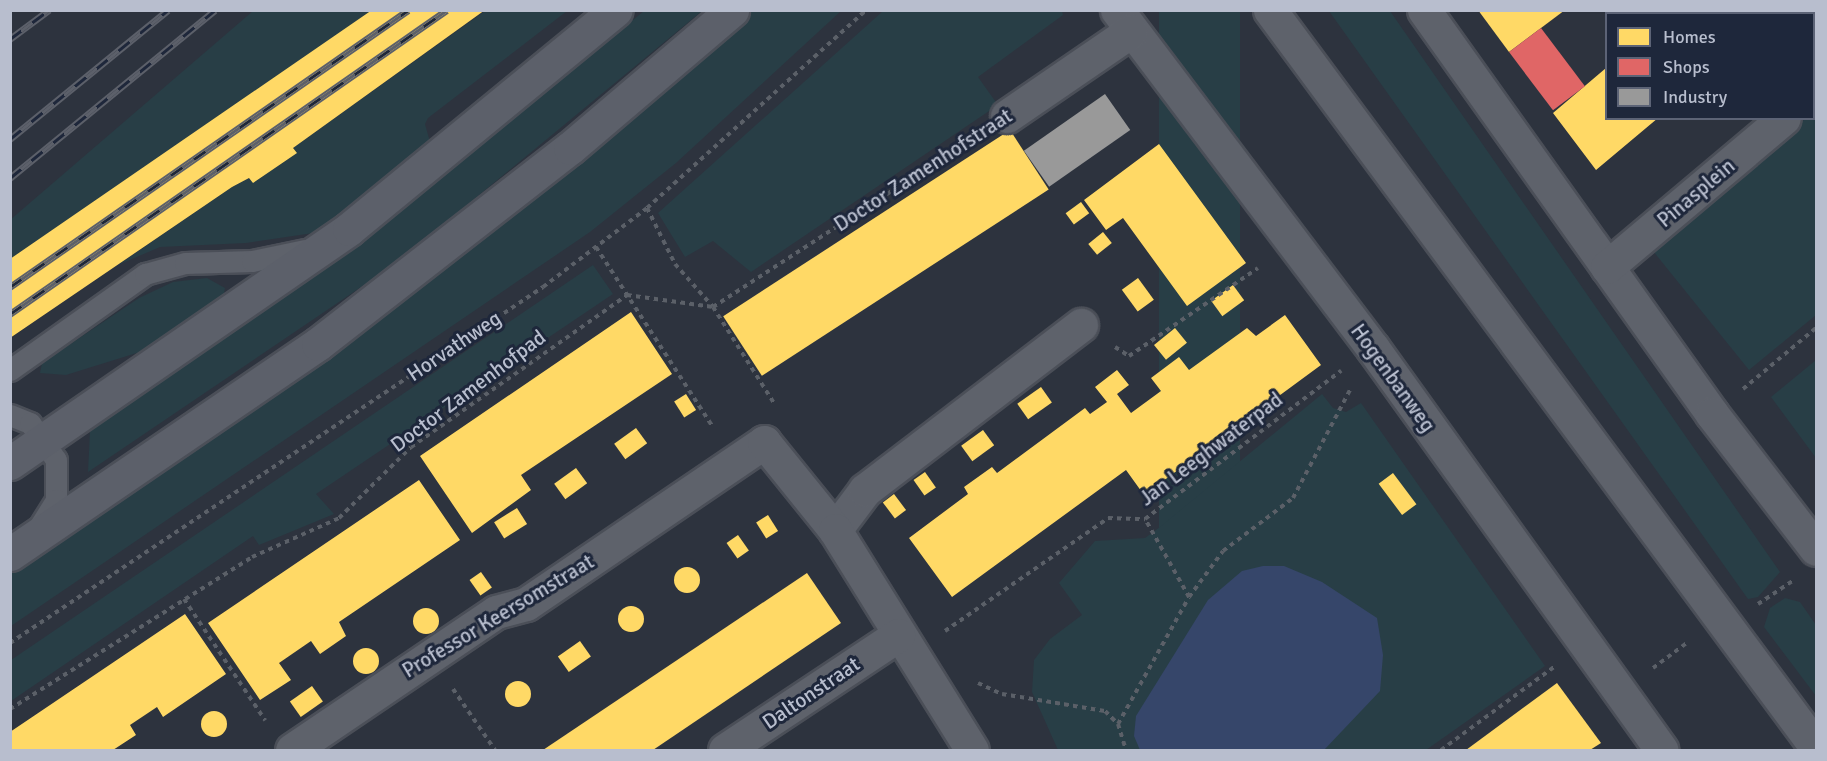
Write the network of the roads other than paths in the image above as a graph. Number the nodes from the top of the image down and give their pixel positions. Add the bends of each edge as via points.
1 (616, 10) edge
2 (732, 10) edge
3 (1270, 10) edge
4 (1424, 10) edge
5 (1124, 21) edge
6 (1007, 116) road end
7 (1782, 120) edge
8 (349, 229) junction
9 (1607, 267) junction
10 (1082, 325) road end
11 (10, 370) edge
12 (10, 415) edge
13 (46, 439) junction
14 (10, 463) edge
15 (835, 530) junction
16 (19, 548) edge
17 (1816, 549) edge
18 (905, 644) junction
19 (282, 741) edge
20 (743, 745) edge
21 (1816, 747) edge
22 (972, 750) edge
23 (1662, 750) edge

1 - 8 main road
2 - 16 main road via 430,259 318,344
3 - 21 street
4 - 9 street
5 - 6 street, Doctor Zamenhofstraat
5 - 23 street, Hogenbanweg via 1372,347
7 - 9 street, Pinasplein
8 - 11 lane via 291,255 185,262 145,274
8 - 13 main road
9 - 17 street via 1712,414
10 - 15 street via 865,489
12 - 13 lane
13 - 14 main road
13 - 16 lane via 56,460 56,500
15 - 18 street
15 - 19 street, Professor Keersomstraat via 764,441 526,604 496,612 430,656
18 - 20 street, Daltonstraat
18 - 22 street

